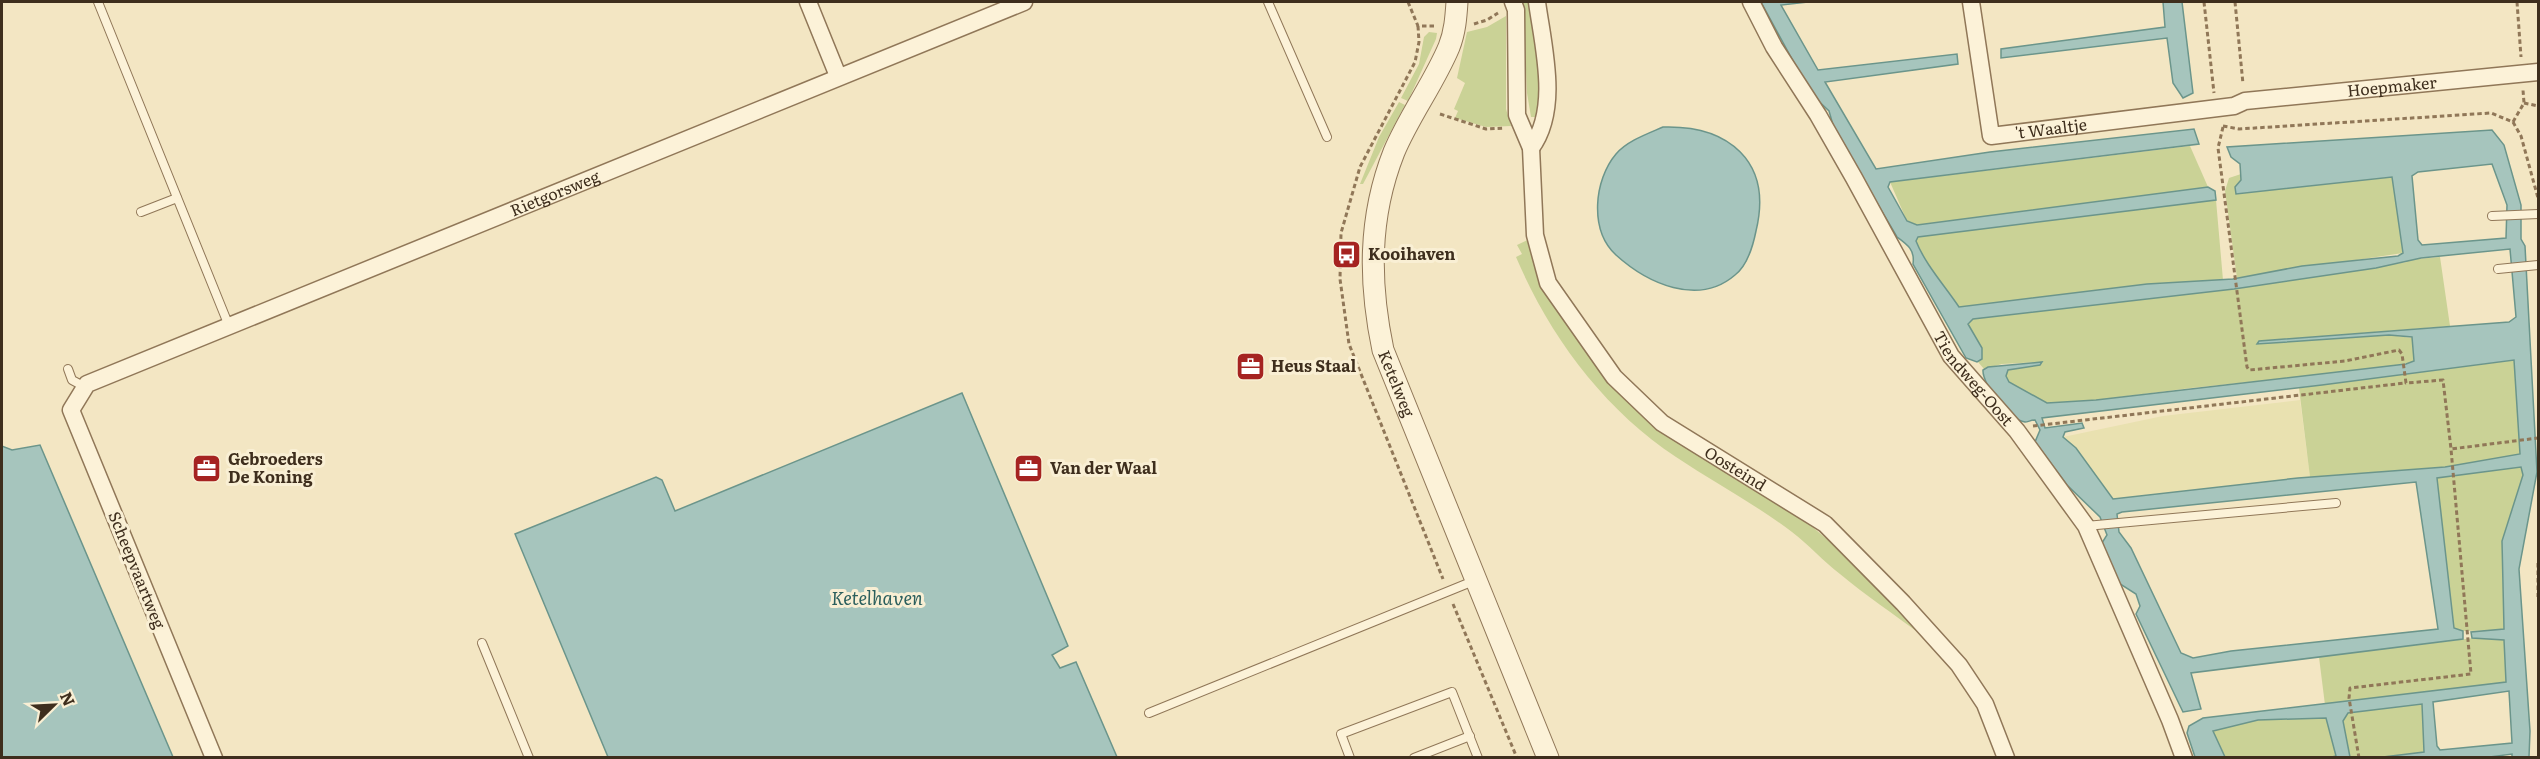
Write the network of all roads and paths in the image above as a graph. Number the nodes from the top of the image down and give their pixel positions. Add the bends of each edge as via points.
1 (98, 2) edge
2 (808, 2) edge
3 (1023, 2) edge
4 (1268, 2) edge
5 (1457, 2) edge
6 (1513, 2) edge
7 (1537, 2) edge
8 (1751, 2) edge
9 (1971, 2) edge
10 (2235, 2) edge
11 (2538, 72) edge
12 (838, 76) junction
13 (2245, 101) junction
14 (2524, 103) dead end
15 (2538, 106) edge
16 (1440, 114) dead end
17 (2513, 122) dead end
18 (2223, 127) dead end
19 (1522, 128) junction
20 (1327, 137) dead end
21 (1531, 148) junction
22 (177, 198) junction
23 (2538, 198) edge
24 (141, 212) dead end
25 (2538, 214) edge
26 (2492, 216) dead end
27 (2535, 266) edge
28 (2498, 269) dead end
29 (229, 326) junction
30 (68, 369) dead end
31 (2406, 382) junction
32 (86, 385) junction
33 (2034, 426) dead end
34 (2538, 438) edge
35 (2451, 448) junction
36 (2336, 503) dead end
37 (2089, 526) junction
38 (2538, 563) edge
39 (1476, 580) junction
40 (2538, 597) edge
41 (482, 643) dead end
42 (1149, 713) dead end
43 (1470, 736) junction
44 (1544, 755) edge
45 (2001, 756) edge
46 (214, 758) edge
47 (529, 758) edge
48 (1350, 758) edge
49 (1414, 758) edge
50 (1478, 758) edge
51 (2184, 758) edge
52 (2359, 758) edge

1 - 22 lane
2 - 12 street
3 - 12 street, Rietgorsweg
4 - 20 lane
5 - 39 street, Ketelweg via 1450,45 1394,151 1383,187 1372,256 1374,307 1383,350
6 - 19 street, Oosteind via 1517,115
7 - 21 street, Oosteind via 1546,63 1546,117
8 - 37 street, Tiendweg-Oost via 1854,178 1951,356 2017,430
9 - 13 street, 't Waaltje via 1991,136 2234,106
10 - 13 path
11 - 13 street, Hoepmaker
12 - 29 street, Rietgorsweg
14 - 15 path
16 - 19 path via 1486,129
17 - 23 path via 2521,136
18 - 31 path via 2217,148 2247,368 2345,361 2399,350
19 - 21 street, Oosteind
21 - 45 street, Oosteind via 1535,235 1548,283 1614,377 1662,423 1825,524 1959,665 1985,704
22 - 24 lane
22 - 29 lane
25 - 26 lane
27 - 28 lane
29 - 32 street, Rietgorsweg
30 - 32 lane via 72,380
31 - 33 path
31 - 35 path via 2443,380
32 - 46 street, Scheepvaartweg via 72,410
34 - 35 path
35 - 52 path via 2471,674 2350,688
36 - 37 lane
37 - 51 street, Tiendweg-Oost
38 - 40 path
39 - 42 lane
39 - 44 street, Ketelweg
41 - 47 lane
43 - 48 lane via 1452,692 1341,734
43 - 49 lane
43 - 50 lane

